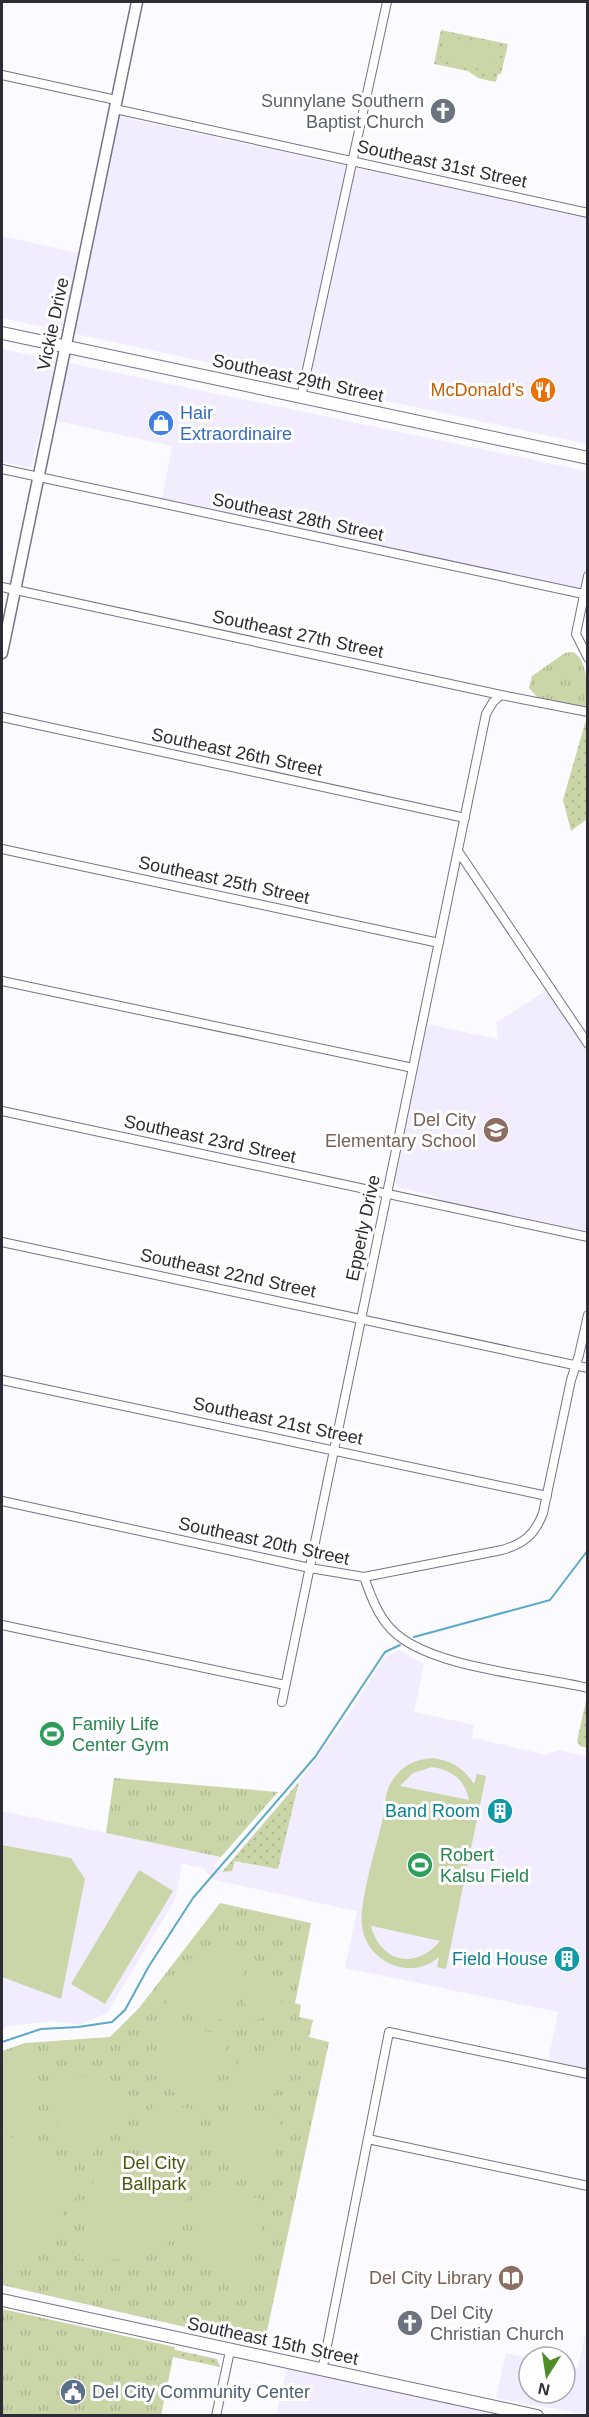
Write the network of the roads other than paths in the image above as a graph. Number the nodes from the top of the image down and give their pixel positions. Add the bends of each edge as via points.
1 (137, 2) edge
2 (387, 2) edge
3 (2, 75) edge
4 (116, 104) junction
5 (352, 162) junction
6 (588, 213) edge
7 (2, 333) edge
8 (65, 347) junction
9 (301, 397) junction
10 (588, 458) edge
11 (2, 469) edge
12 (38, 476) junction
13 (588, 576) edge
14 (2, 587) edge
15 (15, 590) junction
16 (586, 595) edge
17 (2, 653) edge
18 (588, 658) edge
19 (501, 695) junction
20 (588, 712) edge
21 (2, 717) edge
22 (465, 818) junction
23 (2, 849) edge
24 (458, 851) junction
25 (439, 943) junction
26 (2, 981) edge
27 (588, 1044) edge
28 (413, 1068) junction
29 (2, 1111) edge
30 (387, 1194) junction
31 (588, 1237) edge
32 (2, 1242) edge
33 (588, 1315) edge
34 (361, 1319) junction
35 (576, 1366) junction
36 (588, 1368) edge
37 (2, 1380) edge
38 (334, 1450) junction
39 (547, 1496) junction
40 (2, 1501) edge
41 (310, 1568) junction
42 (364, 1577) junction
43 (2, 1625) edge
44 (285, 1685) junction
45 (588, 1688) edge
46 (282, 1702) dead end
47 (588, 2074) edge
48 (368, 2139) junction
49 (588, 2186) edge
50 (2, 2300) edge
51 (230, 2351) junction
52 (322, 2371) junction
53 (216, 2415) edge
54 (537, 2415) edge

1 - 4 street, Vickie Drive
2 - 5 street
3 - 4 street, Southeast 31st Street
4 - 5 street, Southeast 31st Street
4 - 8 street, Vickie Drive
5 - 6 street, Southeast 31st Street
5 - 9 street
7 - 8 main road, Southeast 29th Street
8 - 9 main road, Southeast 29th Street
8 - 12 street, Vickie Drive
9 - 10 main road, Southeast 29th Street
11 - 12 street, Southeast 28th Street
12 - 15 street, Vickie Drive
12 - 16 street, Southeast 28th Street
13 - 16 street
14 - 15 street, Southeast 27th Street
15 - 17 street, Vickie Drive
15 - 19 street, Southeast 27th Street
16 - 18 street via 576,634
19 - 20 street, Southeast 27th Street
19 - 22 street, Epperly Drive via 486,714
21 - 22 street, Southeast 26th Street
22 - 24 street, Epperly Drive
23 - 25 street, Southeast 25th Street
24 - 25 street, Epperly Drive
24 - 27 street
25 - 28 street, Epperly Drive
26 - 28 street
28 - 30 street, Epperly Drive
29 - 30 street, Southeast 23rd Street
30 - 31 street, Southeast 23rd Street
30 - 34 street, Epperly Drive
32 - 34 street, Southeast 22nd Street
33 - 35 street
34 - 35 street, Southeast 22nd Street
34 - 38 street, Epperly Drive
35 - 36 street, Southeast 22nd Street
35 - 39 street
37 - 38 street, Southeast 21st Street
38 - 39 street, Southeast 21st Street
38 - 41 street, Epperly Drive
39 - 42 street via 538,1527 514,1547
40 - 41 street, Southeast 20th Street
41 - 42 street, Southeast 20th Street
41 - 44 street, Epperly Drive
42 - 45 street, Southeast 20th Street via 383,1620 398,1636 423,1650 450,1660
43 - 44 street
44 - 46 street, Epperly Drive
47 - 48 street via 389,2032
48 - 49 street
48 - 52 street
50 - 51 main road, Southeast 15th Street
51 - 52 main road, Southeast 15th Street
51 - 53 street
52 - 54 main road, Southeast 15th Street

